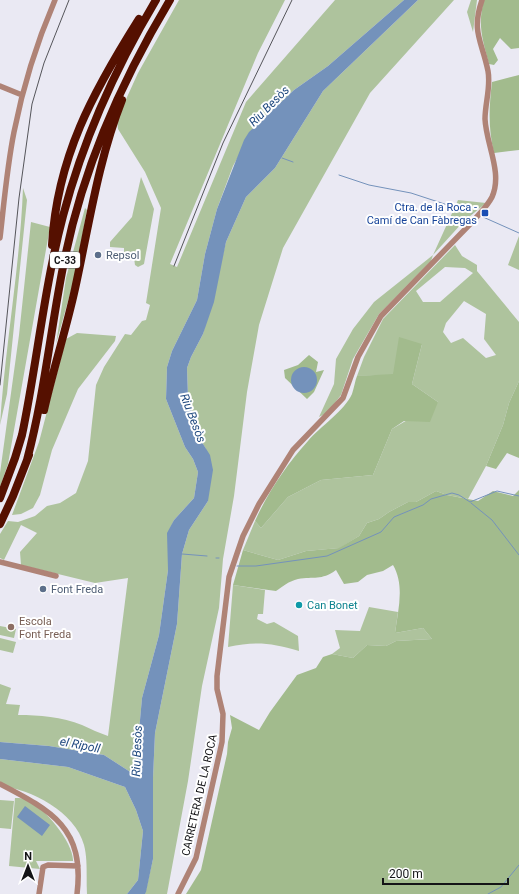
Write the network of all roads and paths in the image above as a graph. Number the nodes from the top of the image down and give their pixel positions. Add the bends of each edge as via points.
1 (55, 0) edge
2 (155, 0) edge
3 (170, 0) edge
4 (482, 0) edge
5 (131, 68) junction
6 (0, 86) edge
7 (22, 95) junction
8 (1, 215) edge
9 (0, 238) edge
10 (51, 270) junction
11 (27, 460) junction
12 (0, 498) edge
13 (0, 524) edge
14 (0, 562) edge
15 (56, 576) dead end
16 (0, 784) edge
17 (78, 866) junction
18 (39, 894) edge
19 (77, 894) edge
20 (178, 894) edge

1 - 7 street
2 - 10 highway, C-33 via 118,70 93,126 72,184
2 - 10 highway via 142,15 105,74 76,138 56,200
3 - 5 highway, C-33
4 - 20 street, CARRETERA DE LA ROCA via 477,30 488,71 485,120 496,174 494,190 490,200 475,219 381,316 358,357 343,398 293,450 259,504 243,536 229,577 217,676 223,719 222,742 196,858
5 - 11 highway via 91,205 75,291 39,432
5 - 11 highway, C-33 via 94,155 75,216 65,256 40,403
6 - 7 street
7 - 8 street
8 - 9 street
10 - 12 highway, C-33 via 24,423 16,458
11 - 13 highway, C-33 via 14,496
14 - 15 street
16 - 17 street via 43,807 62,826 72,840
17 - 18 street via 43,867
17 - 19 street

